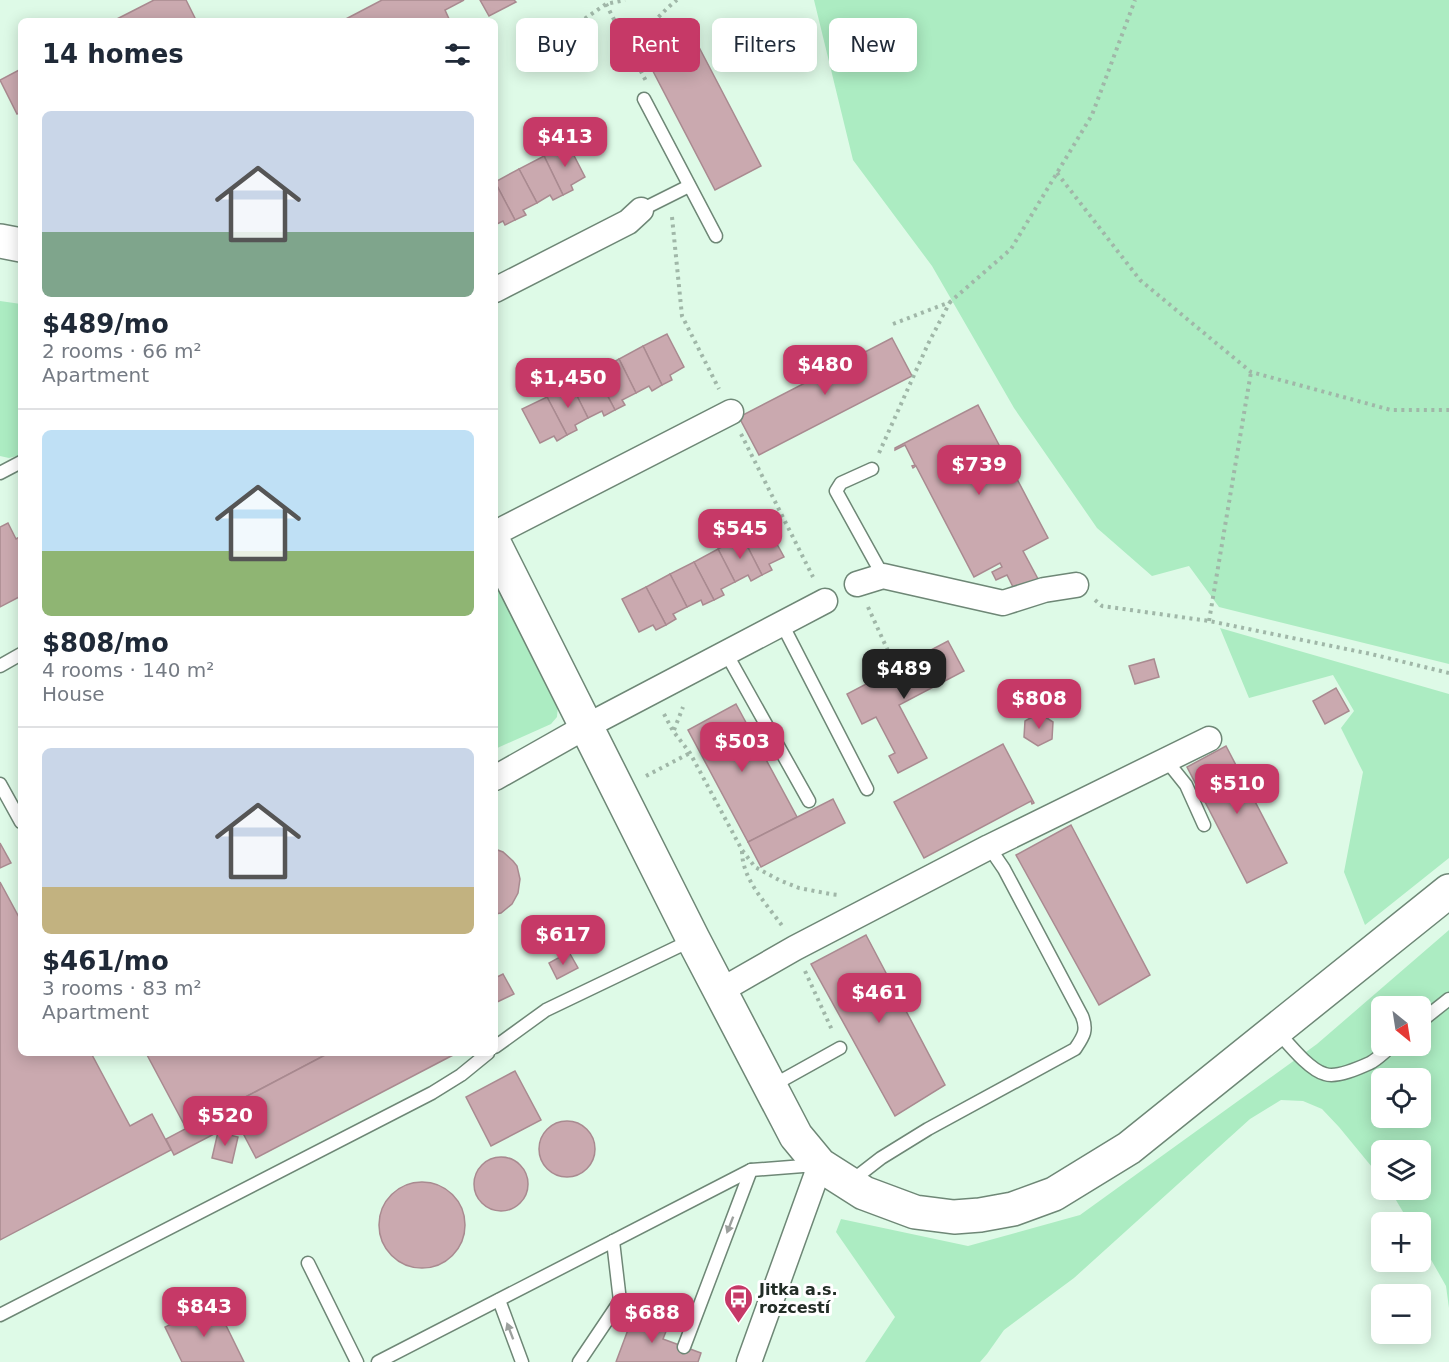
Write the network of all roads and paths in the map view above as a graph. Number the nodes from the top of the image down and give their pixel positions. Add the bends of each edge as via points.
1 (625, 0) edge
2 (677, 0) edge
3 (1134, 0) edge
4 (606, 4) junction
5 (586, 18) edge
6 (644, 99) dead end
7 (1057, 173) junction
8 (689, 186) junction
9 (670, 196) junction
10 (641, 210) joint
11 (716, 236) dead end
12 (0, 241) edge
13 (18, 244) edge
14 (498, 288) edge
15 (950, 302) junction
16 (893, 324) dead end
17 (1251, 372) junction
18 (1449, 410) edge
19 (731, 412) junction
20 (18, 464) edge
21 (872, 470) joint
22 (0, 473) edge
23 (498, 532) edge
24 (498, 550) edge
25 (883, 576) junction
26 (857, 584) joint
27 (1076, 585) joint
28 (825, 601) joint
29 (1209, 621) junction
30 (782, 624) junction
31 (726, 653) junction
32 (18, 656) edge
33 (894, 664) dead end
34 (0, 666) edge
35 (1449, 673) edge
36 (587, 726) junction
37 (673, 731) dead end
38 (1209, 739) dead end
39 (690, 753) junction
40 (1166, 760) junction
41 (498, 776) edge
42 (640, 780) dead end
43 (0, 784) edge
44 (867, 789) dead end
45 (809, 801) dead end
46 (18, 817) edge
47 (1204, 825) dead end
48 (989, 847) junction
49 (742, 850) junction
50 (1449, 891) edge
51 (881, 903) junction
52 (782, 926) dead end
53 (693, 939) junction
54 (795, 948) junction
55 (720, 991) junction
56 (1449, 999) edge
57 (1431, 1013) edge
58 (1276, 1030) junction
59 (498, 1045) edge
60 (840, 1048) joint
61 (484, 1056) edge
62 (1379, 1056) edge
63 (770, 1087) junction
64 (820, 1165) junction
65 (751, 1170) junction
66 (849, 1184) junction
67 (613, 1241) junction
68 (308, 1263) dead end
69 (499, 1300) junction
70 (0, 1315) edge
71 (684, 1347) dead end
72 (357, 1362) edge
73 (378, 1362) edge
74 (522, 1362) edge
75 (579, 1362) edge
76 (749, 1362) edge

1 - 4 path
2 - 4 path via 651,26 633,55
3 - 7 path via 1092,115
4 - 5 path
6 - 8 lane
7 - 15 path via 1011,249
7 - 17 path via 1140,280
8 - 9 lane
8 - 11 lane
9 - 10 lane
9 - 19 path via 682,316
10 - 14 street via 628,222
12 - 13 street
15 - 16 path
15 - 21 path
17 - 18 path via 1391,410
17 - 29 path
19 - 23 street
19 - 28 path
20 - 22 lane
21 - 25 lane via 841,483 836,491
24 - 36 street
25 - 26 street
25 - 27 street via 1003,603
26 - 33 path
27 - 29 path via 1102,606
28 - 30 street
29 - 35 path
30 - 31 street
30 - 44 lane
31 - 36 street
31 - 45 lane
32 - 34 lane
36 - 41 street
36 - 53 street
37 - 39 path
38 - 40 street
39 - 42 path
39 - 49 path
40 - 47 lane via 1186,784
40 - 48 street
43 - 46 lane
48 - 51 street
48 - 66 lane via 1082,1016 1085,1035 1075,1049 928,1129 881,1158
49 - 51 path via 755,867 799,888
49 - 52 path via 742,863 753,887
50 - 58 street
51 - 54 street
53 - 55 street
53 - 59 lane via 546,1010
54 - 55 street
54 - 60 path
55 - 63 street
56 - 57 lane
58 - 62 lane via 1297,1053 1326,1075 1341,1074
58 - 66 street via 1129,1148 1054,1194 1013,1209 954,1217 915,1212
60 - 63 lane
61 - 70 lane via 432,1093
63 - 64 street via 796,1136
64 - 65 lane
64 - 66 street
64 - 76 street
65 - 67 lane
65 -> 71 lane
67 - 69 lane
67 - 75 lane via 620,1301
68 - 72 lane
69 - 73 lane
74 -> 69 lane

